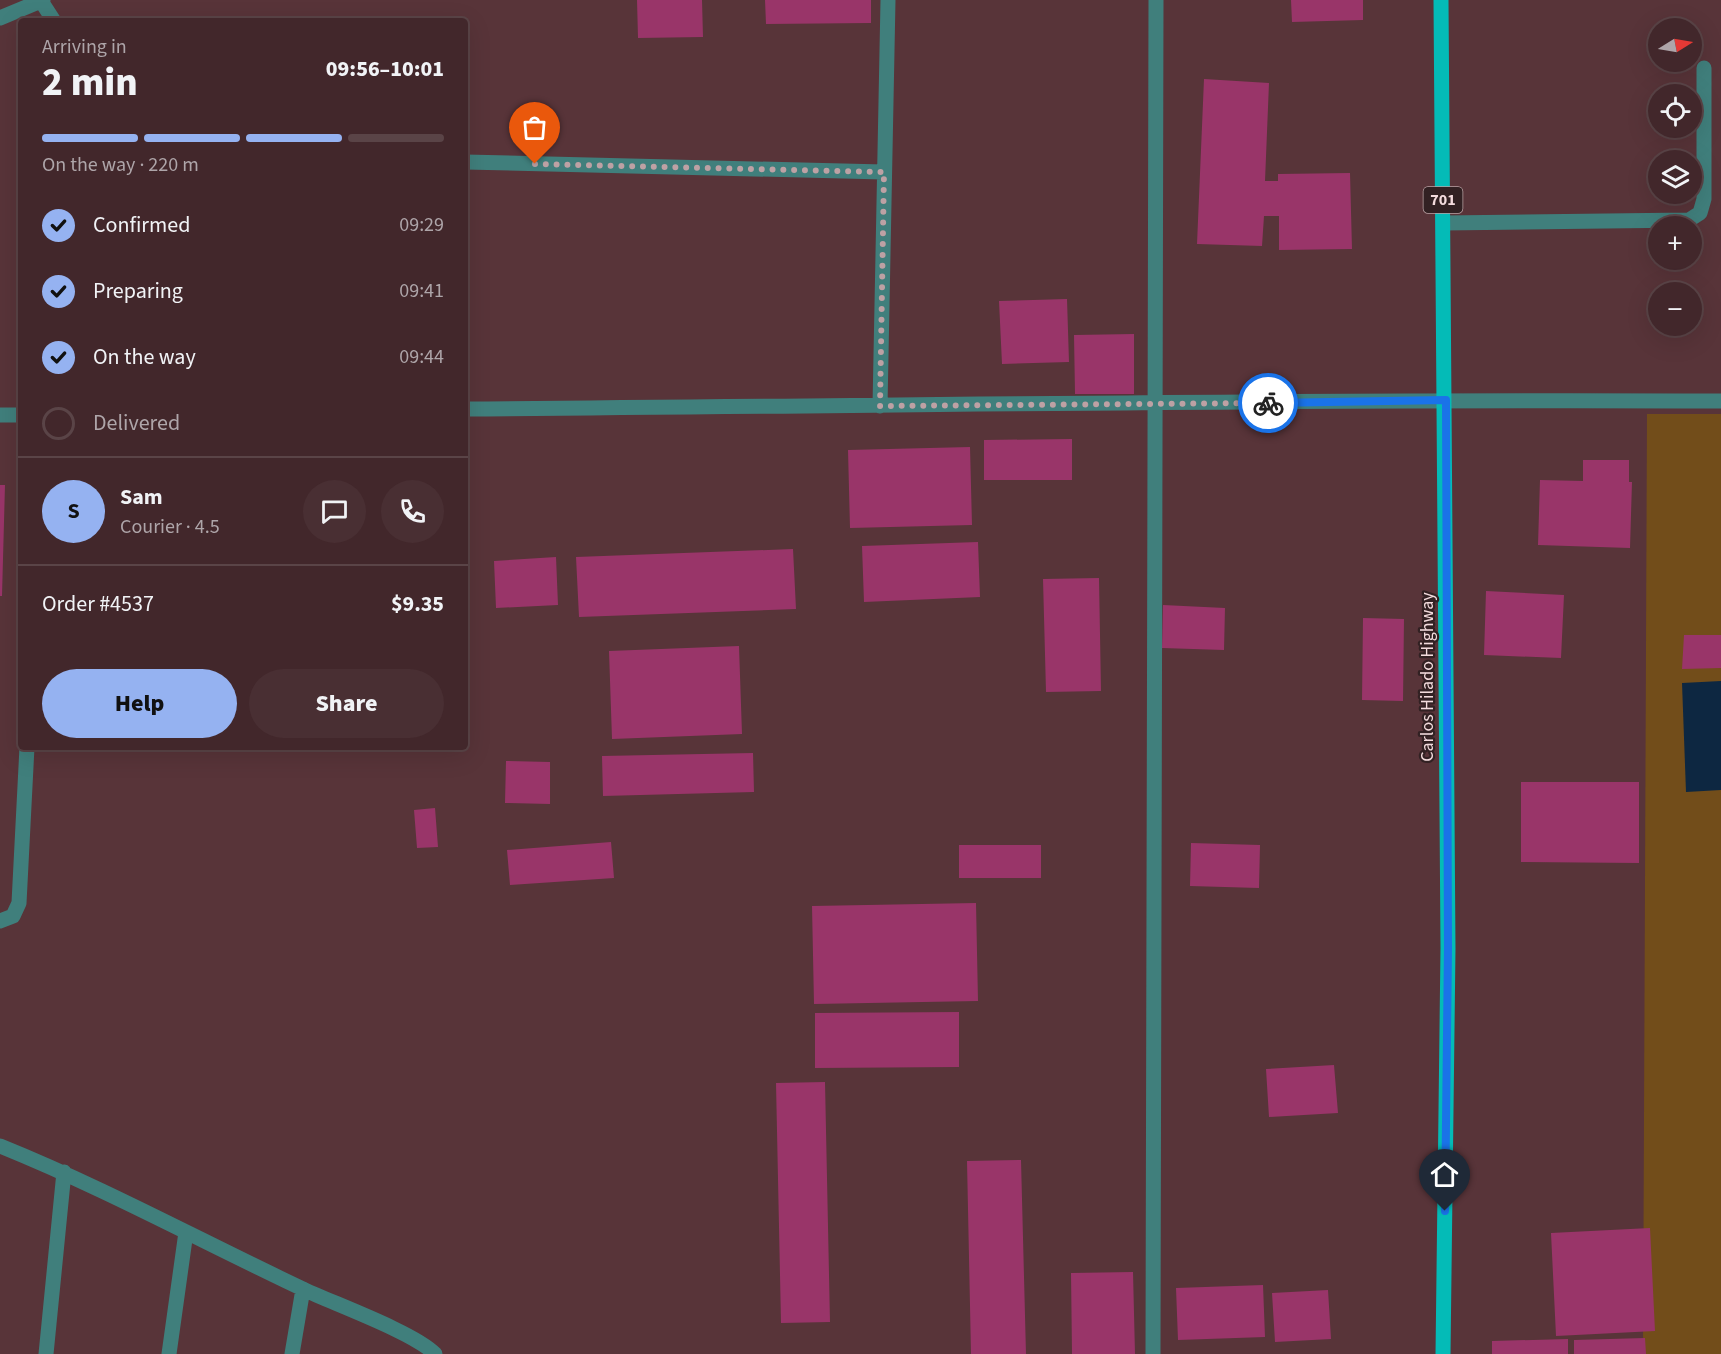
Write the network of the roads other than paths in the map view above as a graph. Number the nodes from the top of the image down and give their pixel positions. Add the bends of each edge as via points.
1 (42, 0) edge
2 (888, 0) edge
3 (1156, 0) edge
4 (1441, 0) edge
5 (0, 18) edge
6 (52, 18) edge
7 (1704, 68) dead end
8 (468, 162) edge
9 (884, 172) junction
10 (1443, 223) junction
11 (1446, 400) junction
12 (1721, 401) edge
13 (1155, 405) junction
14 (880, 406) junction
15 (468, 409) edge
16 (0, 415) edge
17 (18, 415) edge
18 (27, 750) edge
19 (0, 921) edge
20 (0, 1146) edge
21 (64, 1172) junction
22 (186, 1232) junction
23 (303, 1289) junction
24 (46, 1354) edge
25 (170, 1354) edge
26 (292, 1354) edge
27 (435, 1354) edge
28 (1153, 1354) edge
29 (1443, 1354) edge

1 - 5 street
1 - 6 street
2 - 9 street
3 - 13 street
4 - 10 main road, Carlos Hilado Highway / 701
7 - 10 street via 1704,199 1700,213 1689,220
8 - 9 street
9 - 14 street
10 - 11 main road, Carlos Hilado Highway / 701
11 - 12 street
11 - 13 street
11 - 29 main road, Carlos Hilado Highway / 701 via 1448,948
13 - 14 street
13 - 28 street
14 - 15 street
16 - 17 street
18 - 19 street via 19,903 13,916
20 - 21 street
21 - 22 street
21 - 24 street
22 - 23 street
22 - 25 street
23 - 26 street
23 - 27 street via 416,1340

